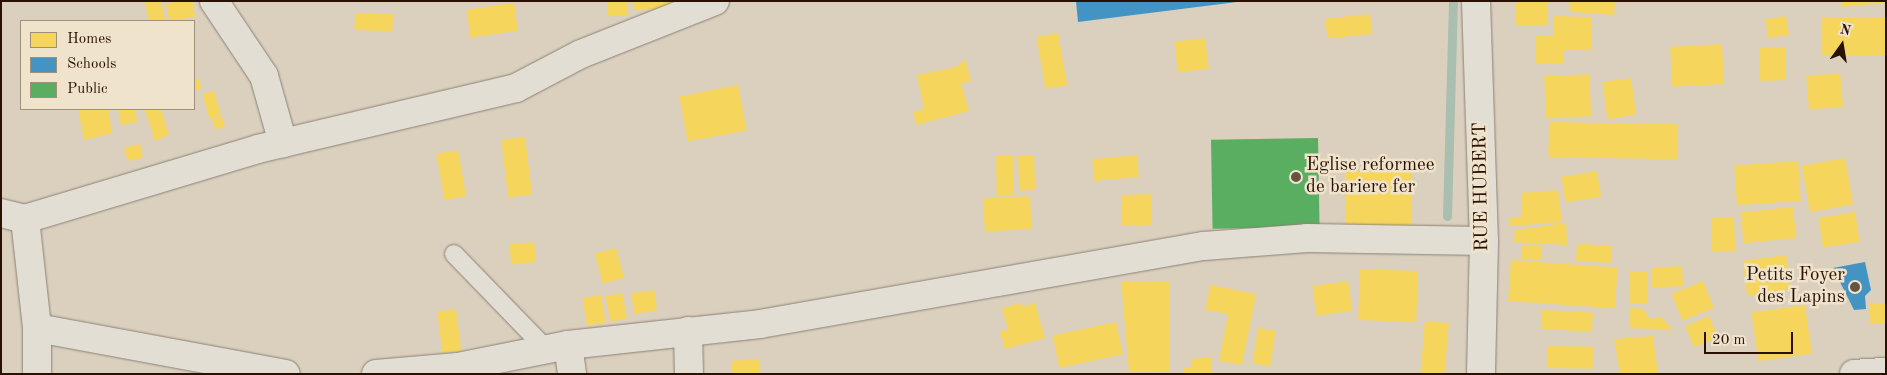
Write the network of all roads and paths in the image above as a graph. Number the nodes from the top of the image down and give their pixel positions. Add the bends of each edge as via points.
1 (214, 1) edge
2 (715, 1) edge
3 (1476, 1) edge
4 (283, 144) junction
5 (13, 216) edge
6 (1484, 241) junction
7 (454, 254) dead end
8 (37, 328) junction
9 (688, 331) junction
10 (557, 347) junction
11 (1886, 372) edge
12 (37, 374) edge
13 (286, 374) edge
14 (376, 374) edge
15 (572, 374) edge
16 (689, 374) edge
17 (1482, 374) edge
18 (1854, 374) edge

1 - 4 street via 264,76
2 - 4 street via 581,54 516,88
3 - 6 street, RUE HUBERT
4 - 5 street
5 - 8 street
6 - 9 street via 1306,238 1204,246 1006,284
6 - 17 street, RUE HUBERT
7 - 10 lane
8 - 12 street
8 - 13 street
9 - 10 street
9 - 16 street
10 - 14 street via 458,367
10 - 15 street
11 - 18 street

